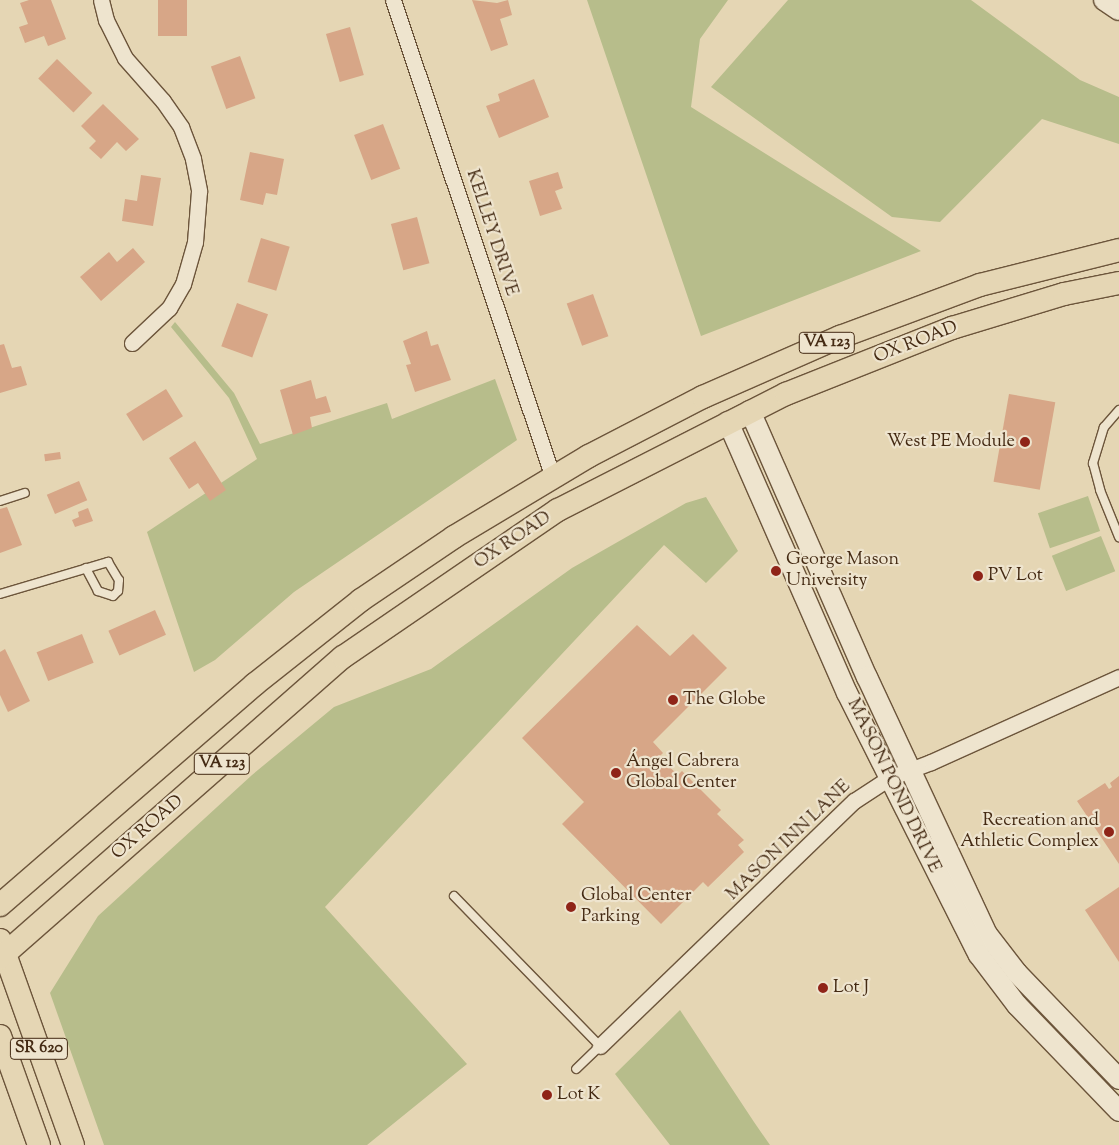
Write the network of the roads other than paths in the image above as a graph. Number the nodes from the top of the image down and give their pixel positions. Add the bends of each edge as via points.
1 (101, 0) edge
2 (393, 0) edge
3 (1104, 0) edge
4 (1119, 10) edge
5 (1119, 250) edge
6 (1119, 283) edge
7 (132, 342) dead end
8 (1119, 410) edge
9 (750, 412) junction
10 (728, 422) junction
11 (553, 478) junction
12 (600, 486) junction
13 (25, 493) dead end
14 (0, 501) edge
15 (1119, 537) edge
16 (508, 545) junction
17 (86, 568) junction
18 (0, 594) edge
19 (1119, 677) edge
20 (910, 771) junction
21 (889, 778) junction
22 (454, 896) dead end
23 (0, 905) edge
24 (2, 950) edge
25 (0, 1036) edge
26 (600, 1046) junction
27 (576, 1069) dead end
28 (1119, 1079) edge
29 (1119, 1111) edge
30 (39, 1145) edge
31 (73, 1145) edge

1 - 7 street via 106,20 125,58 181,127 193,159 199,191 195,242 183,284 169,308
2 - 11 street, KELLEY DRIVE
3 - 4 street
5 - 11 main road, OX ROAD / VA 123 via 980,285 840,337 703,397
6 - 9 main road, OX ROAD / VA 123 via 1064,294 952,328 786,394
8 - 15 lane via 1104,427 1093,464
9 - 10 main road, OX ROAD / VA 123
9 - 20 street, MASON POND DRIVE
10 - 12 main road, OX ROAD / VA 123
10 - 21 street, MASON POND DRIVE via 847,693
11 - 12 main road via 584,486
11 - 16 main road via 541,512
11 - 23 main road, OX ROAD / VA 123 via 454,537 303,645
12 - 16 main road, OX ROAD / VA 123
13 - 14 lane
16 - 24 main road, OX ROAD / VA 123 via 343,658
17 - 17 lane via 108,562 117,575 118,590 113,596 98,592
17 - 18 lane
19 - 20 street, MASON INN LANE
20 - 21 street, MASON INN LANE
20 - 28 street, MASON POND DRIVE via 987,934 1017,973
21 - 26 street, MASON INN LANE via 854,801
21 - 29 street, MASON POND DRIVE via 978,955 1018,1005
22 - 26 lane
24 - 31 main road, SR 620
25 - 30 main road, SR 620
26 - 27 lane, MASON INN LANE

